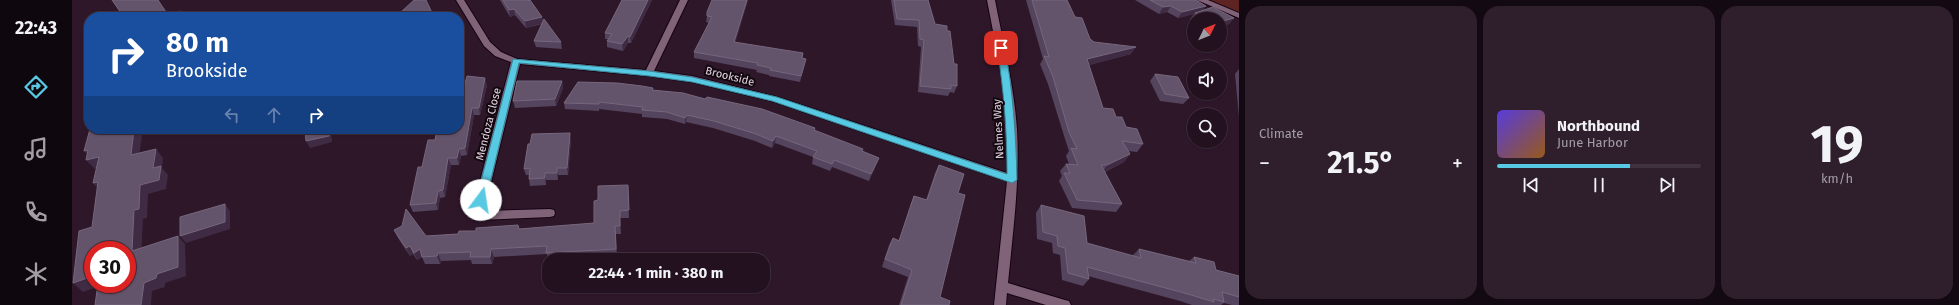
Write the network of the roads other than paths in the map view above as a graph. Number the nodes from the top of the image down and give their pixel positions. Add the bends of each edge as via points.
1 (460, 0) edge
2 (684, 0) edge
3 (990, 0) edge
4 (1201, 0) edge
5 (1239, 16) edge
6 (516, 61) junction
7 (649, 73) junction
8 (1012, 180) junction
9 (550, 213) dead end
10 (1003, 287) junction
11 (1000, 305) edge
12 (1065, 305) edge

1 - 6 street, Brookside via 487,44 498,54
2 - 7 street
3 - 8 street, Nelmes Way via 1007,83 1012,129
4 - 5 street
6 - 7 street, Brookside
6 - 9 street, Mendoza Close via 477,216
7 - 8 street, Brookside via 692,79 774,99
8 - 10 street, Nelmes Way
10 - 11 street, Nelmes Way
10 - 12 street

